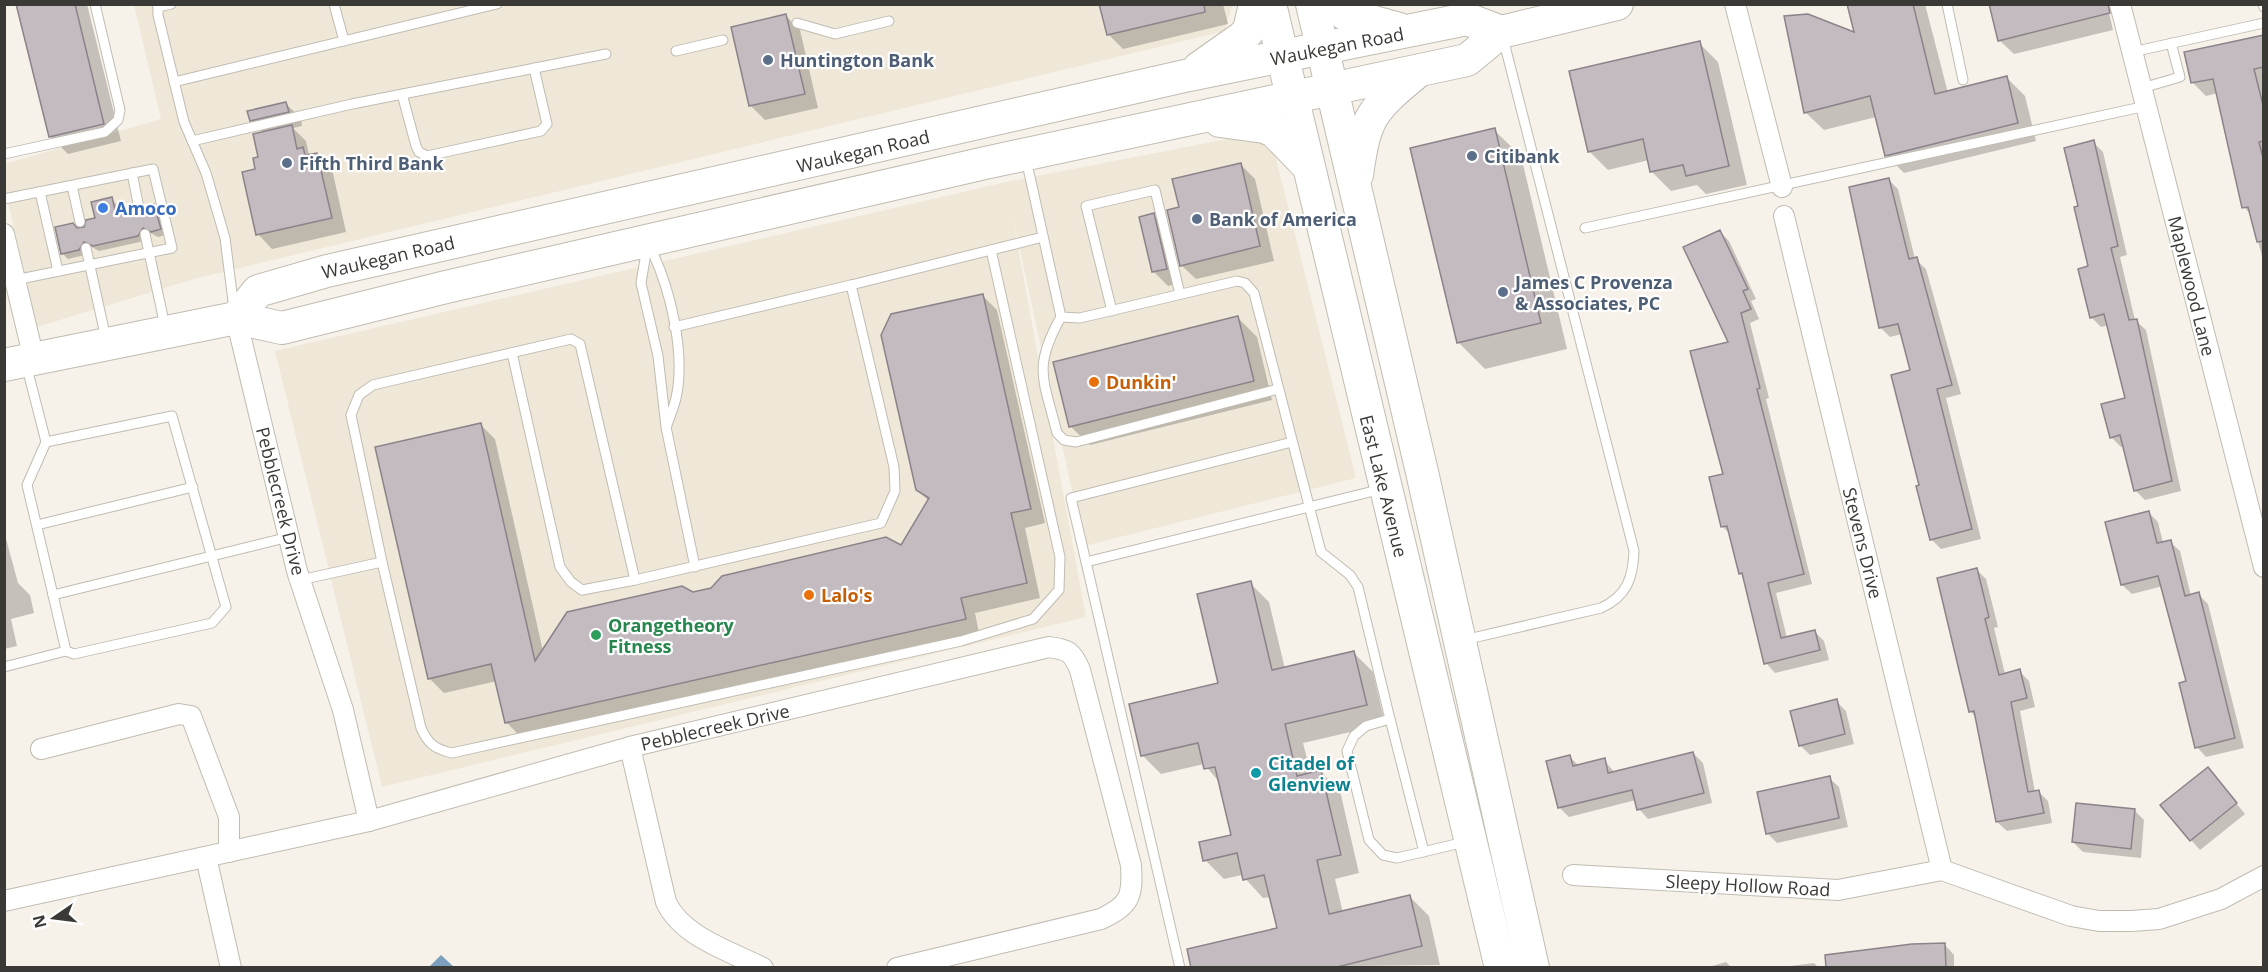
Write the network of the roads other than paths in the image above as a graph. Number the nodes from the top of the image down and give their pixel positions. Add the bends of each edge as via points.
1 (95, 4) edge
2 (171, 4) edge
3 (334, 4) edge
4 (497, 4) edge
5 (1255, 4) edge
6 (1270, 4) edge
7 (1312, 4) edge
8 (1330, 4) edge
9 (1617, 4) edge
10 (1735, 4) edge
11 (1947, 4) edge
12 (2120, 4) edge
13 (158, 6) edge
14 (889, 21) dead end
15 (797, 23) dead end
16 (2264, 23) edge
17 (1409, 31) junction
18 (1502, 33) junction
19 (723, 40) dead end
20 (344, 41) junction
21 (2171, 43) junction
22 (1322, 49) junction
23 (676, 51) dead end
24 (2132, 52) junction
25 (606, 54) dead end
26 (1282, 57) junction
27 (534, 68) junction
28 (1418, 71) junction
29 (1189, 75) junction
30 (1963, 80) dead end
31 (174, 82) junction
32 (1332, 89) junction
33 (402, 94) junction
34 (2144, 97) junction
35 (1291, 98) junction
36 (1195, 118) junction
37 (192, 141) junction
38 (4, 154) edge
39 (1025, 154) junction
40 (1307, 165) junction
41 (132, 173) junction
42 (72, 186) junction
43 (1782, 187) junction
44 (1355, 191) junction
45 (40, 192) junction
46 (4, 199) edge
47 (139, 208) dead end
48 (1784, 216) dead end
49 (80, 222) dead end
50 (1586, 228) dead end
51 (4, 234) edge
52 (145, 234) dead end
53 (1043, 237) junction
54 (648, 242) junction
55 (86, 248) dead end
56 (992, 250) junction
57 (149, 252) junction
58 (89, 265) junction
59 (58, 271) junction
60 (15, 280) junction
61 (851, 285) junction
62 (1180, 294) junction
63 (1112, 310) junction
64 (1061, 317) junction
65 (236, 318) junction
66 (674, 327) junction
67 (166, 332) junction
68 (107, 344) junction
69 (512, 352) junction
70 (21, 362) edge
71 (1278, 389) junction
72 (666, 428) junction
73 (46, 442) junction
74 (1292, 442) junction
75 (193, 487) junction
76 (1385, 488) junction
77 (1309, 507) junction
78 (37, 525) junction
79 (289, 537) junction
80 (213, 555) junction
81 (382, 562) junction
82 (1086, 562) junction
83 (695, 567) junction
84 (2264, 567) edge
85 (300, 580) junction
86 (635, 580) junction
87 (53, 595) junction
88 (1460, 641) junction
89 (66, 651) junction
90 (4, 667) edge
91 (1390, 719) junction
92 (630, 747) junction
93 (41, 749) dead end
94 (369, 821) junction
95 (1470, 841) junction
96 (229, 852) junction
97 (1424, 852) junction
98 (206, 857) junction
99 (1942, 870) junction
100 (1573, 875) dead end
101 (2264, 876) edge
102 (4, 901) edge
103 (231, 968) edge
104 (763, 968) edge
105 (897, 968) edge
106 (1180, 968) edge
107 (1501, 968) edge
108 (1533, 968) edge

1 - 38 lane via 120,110 118,120 105,132
2 - 13 lane
3 - 20 lane
4 - 20 lane
5 - 29 main road via 1249,30 1243,37
6 - 26 main road, East Lake Avenue
7 - 22 main road
8 - 17 main road via 1353,17
9 - 18 main road
10 - 43 street
11 - 30 lane
12 - 24 street, Maplewood Lane
13 - 31 lane
14 - 15 lane via 835,34
16 - 21 lane
17 - 18 main road, Waukegan Road via 1467,19
17 - 22 main road, Waukegan Road
18 - 28 main road via 1467,60
18 - 88 lane via 1634,551 1633,572 1629,586 1614,602 1601,608
19 - 23 lane
20 - 31 lane
21 - 24 lane
21 - 34 lane via 2180,77
22 - 26 main road, Waukegan Road
22 - 32 main road
24 - 34 street, Maplewood Lane
25 - 27 lane
26 - 29 main road, Waukegan Road
26 - 35 main road, East Lake Avenue
27 - 33 lane
27 - 33 lane via 547,124 541,131 427,156 416,146
28 - 32 main road
28 - 44 main road via 1373,112 1363,141
29 - 65 main road, Waukegan Road via 327,271 258,291
31 - 37 lane
32 - 35 main road
32 - 44 main road
33 - 37 lane
34 - 43 lane
34 - 84 street, Maplewood Lane
35 - 36 main road
35 - 40 main road, East Lake Avenue
36 - 39 main road
36 - 40 main road via 1274,131
37 - 65 lane via 225,238
39 - 53 lane
39 - 54 main road
40 - 76 main road, East Lake Avenue
41 - 42 lane
41 - 47 lane
41 - 57 lane via 153,169 172,248
42 - 45 lane
42 - 49 lane
43 - 50 lane
44 - 88 main road
45 - 46 lane
45 - 59 lane
48 - 99 street, Stevens Drive
51 - 60 street
52 - 57 lane
53 - 56 lane
53 - 64 lane
54 - 65 main road via 282,328
54 - 66 lane via 663,276
54 - 72 lane via 641,283 658,356
55 - 58 lane
56 - 61 lane
56 - 81 lane via 1060,557 1059,590 1033,619 961,641 452,753 436,749 421,728
57 - 58 lane
57 - 67 lane
58 - 59 lane
58 - 68 lane
59 - 60 lane
60 - 70 street
61 - 66 lane
61 - 83 lane via 894,467 895,491 885,517 881,523
62 - 63 lane
62 - 63 lane via 1155,189 1086,206
62 - 71 lane via 1237,281 1245,283 1254,293
63 - 64 lane via 1080,318
64 - 71 lane via 1042,359 1042,371 1057,433 1064,440 1076,442
65 - 67 main road
65 - 79 street, Pebblecreek Drive
66 - 72 lane via 678,348 676,397
67 - 68 main road
68 - 70 main road
69 - 81 lane via 373,385 359,395 351,415
69 - 86 lane via 560,567 582,590
69 - 86 lane via 571,339 580,344
70 - 73 lane
71 - 74 lane
72 - 83 lane
73 - 75 lane via 172,416
73 - 78 lane via 27,485
74 - 77 lane
74 - 82 lane via 1071,498
75 - 78 lane
75 - 80 lane
76 - 77 lane
76 - 95 main road, East Lake Avenue
77 - 82 lane
77 - 91 lane via 1321,552 1358,587
78 - 87 lane
79 - 80 lane
79 - 85 street, Pebblecreek Drive
80 - 87 lane
80 - 89 lane via 226,607 212,623 74,654
81 - 85 lane
82 - 106 lane
83 - 86 lane
85 - 94 street, Pebblecreek Drive via 343,710
87 - 89 lane
88 - 108 main road
89 - 90 lane
91 - 97 lane
91 - 97 lane via 1366,726 1354,736 1347,751 1369,840 1383,855 1396,858
92 - 94 street, Pebblecreek Drive
92 - 104 street via 666,902 673,916 684,927
92 - 105 street, Pebblecreek Drive via 1049,647 1074,655 1131,865 1129,898 1121,909 1101,919
93 - 96 street via 179,714 191,716 229,817
94 - 96 street, Pebblecreek Drive
95 - 97 lane
95 - 107 main road, East Lake Avenue
96 - 98 street, Pebblecreek Drive
98 - 102 street, Pebblecreek Drive
98 - 103 street
99 - 100 street, Sleepy Hollow Road via 1838,890
99 - 101 street via 2071,916 2099,921 2159,919 2221,899

